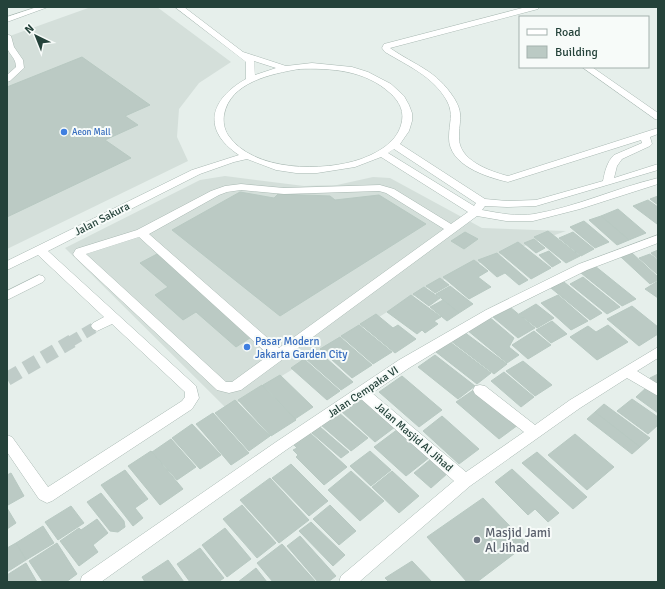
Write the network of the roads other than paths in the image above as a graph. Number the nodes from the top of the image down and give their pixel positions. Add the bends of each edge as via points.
1 (44, 7) edge
2 (179, 7) edge
3 (536, 7) edge
4 (510, 14) junction
5 (7, 20) edge
6 (519, 20) edge
7 (7, 35) edge
8 (9, 49) edge
9 (240, 53) junction
10 (286, 68) junction
11 (587, 68) edge
12 (7, 79) edge
13 (250, 80) junction
14 (658, 117) edge
15 (658, 131) edge
16 (645, 135) junction
17 (229, 143) junction
18 (393, 144) junction
19 (381, 153) junction
20 (248, 156) junction
21 (658, 167) edge
22 (196, 172) junction
23 (658, 181) edge
24 (608, 183) junction
25 (482, 202) junction
26 (474, 212) junction
27 (451, 229) junction
28 (141, 233) junction
29 (658, 239) edge
30 (40, 250) junction
31 (7, 266) edge
32 (39, 279) dead end
33 (7, 296) edge
34 (113, 318) junction
35 (97, 326) tunnel mouth
36 (658, 352) edge
37 (278, 355) junction
38 (628, 372) junction
39 (480, 390) dead end
40 (658, 391) edge
41 (363, 393) junction
42 (534, 432) junction
43 (7, 441) edge
44 (465, 480) junction
45 (88, 582) edge
46 (347, 582) edge

1 - 5 street
2 - 9 street
3 - 4 street
4 - 6 street
4 - 16 street via 386,48 431,75 446,92 456,113 456,149 470,163 490,175 508,179
5 - 7 street
7 - 8 street
8 - 12 street via 18,56 20,68
9 - 10 street
9 - 13 street via 250,61
10 - 13 street
10 - 18 street via 340,68 365,74 386,84 400,97 407,112 405,129
11 - 14 street
13 - 17 street via 232,92 221,107 219,123
15 - 16 street
16 - 24 street via 647,144 614,160
17 - 20 street
17 - 22 street, Jalan Sakura via 220,156
18 - 19 street
18 - 25 street
19 - 20 street via 345,166 313,170 267,164
19 - 26 street
20 - 22 street, Jalan Sakura
21 - 24 street
22 - 30 street, Jalan Sakura
23 - 26 street via 533,218 506,218
24 - 25 street via 536,203
25 - 26 street
26 - 27 street
27 - 28 street via 384,189 284,191 241,187 215,193
27 - 37 street
28 - 37 street
28 - 37 street via 79,254 222,386 236,386
29 - 41 street, Jalan Cempaka VI via 583,267 490,313 404,364
30 - 31 street, Jalan Sakura
30 - 34 street
32 - 33 street
34 - 35 street
34 - 43 street via 191,390 192,398 187,405 47,496
36 - 38 street
38 - 40 street
38 - 42 street
39 - 42 street
41 - 44 street, Jalan Masjid Al Jihad
41 - 45 street, Jalan Cempaka VI via 281,446
42 - 44 street
44 - 46 street

